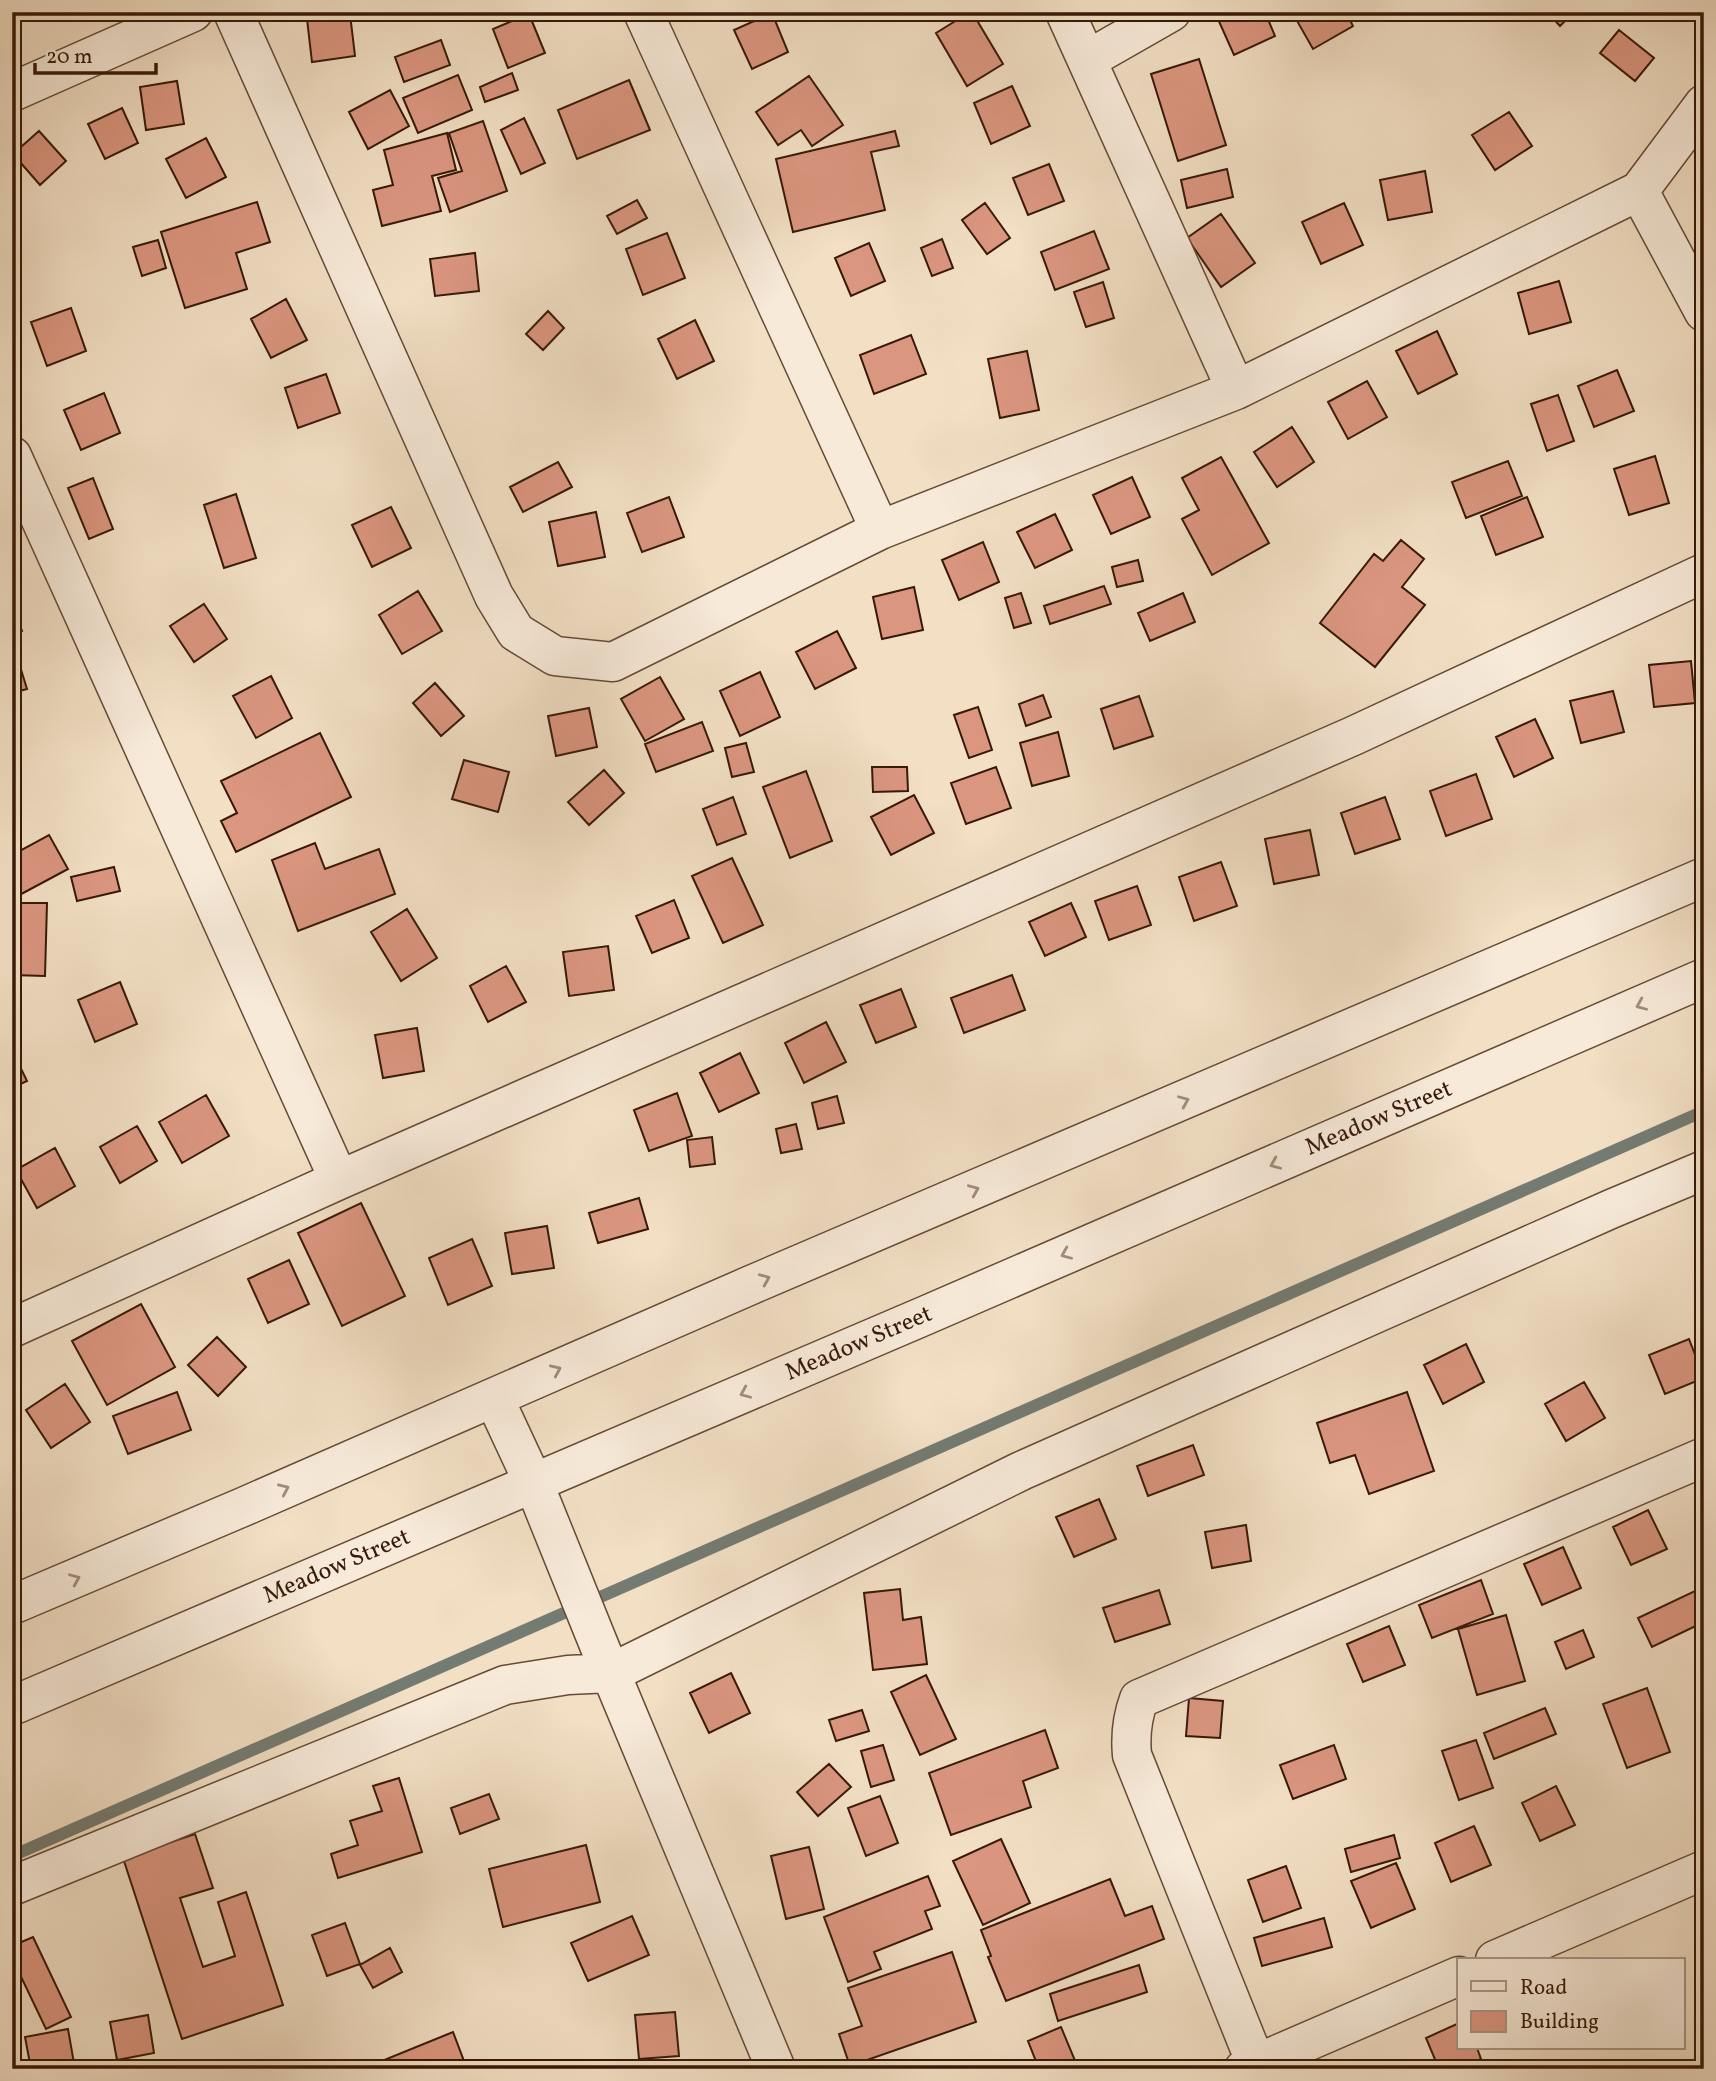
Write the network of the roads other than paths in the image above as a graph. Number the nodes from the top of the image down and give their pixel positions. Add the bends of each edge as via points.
1 (193, 12) edge
2 (233, 12) edge
3 (643, 12) edge
4 (1065, 12) edge
5 (1171, 12) edge
6 (1087, 60) junction
7 (12, 92) edge
8 (1704, 103) edge
9 (1639, 191) junction
10 (1704, 312) edge
11 (1236, 390) junction
12 (12, 456) edge
13 (880, 530) junction
14 (1704, 573) edge
15 (1704, 877) edge
16 (1704, 978) edge
17 (1704, 1170) edge
18 (339, 1180) junction
19 (12, 1328) edge
20 (494, 1398) junction
21 (1704, 1457) edge
22 (534, 1484) junction
23 (12, 1605) edge
24 (606, 1661) junction
25 (12, 1706) edge
26 (1704, 1870) edge
27 (12, 1886) edge
28 (1500, 1958) edge
29 (1457, 1977) edge
30 (1252, 2067) edge
31 (776, 2069) edge

1 - 7 street
2 - 13 street via 494,596 516,632 555,656 613,662
3 - 13 street
4 - 6 street
5 - 6 street
6 - 11 street
8 - 9 street
9 - 10 street
9 - 11 street
11 - 13 street
12 - 18 street
14 - 18 street via 1353,736
20 -> 15 street
16 -> 22 street, Meadow Street
17 - 24 street via 1021,1471
18 - 19 street
20 - 22 street
23 -> 20 street
21 - 30 street via 1139,1699 1130,1733 1132,1755
22 - 24 street
22 - 25 street, Meadow Street
24 - 27 street via 568,1675 505,1685
24 - 31 street
26 - 28 street
29 - 30 street

